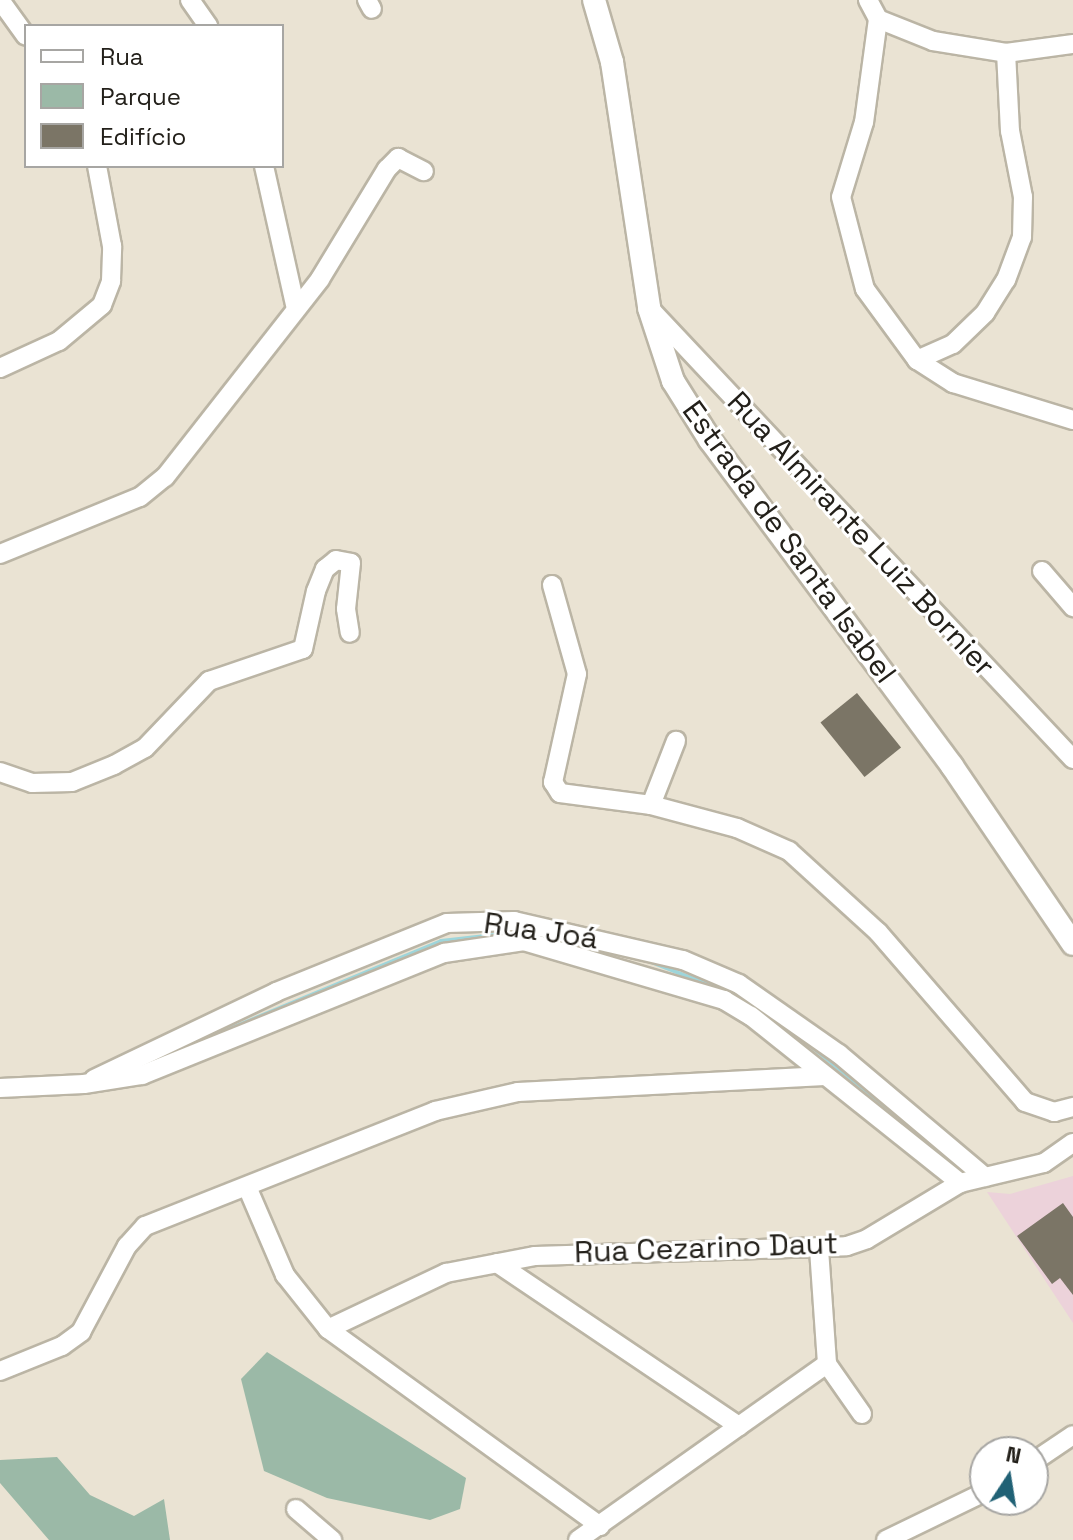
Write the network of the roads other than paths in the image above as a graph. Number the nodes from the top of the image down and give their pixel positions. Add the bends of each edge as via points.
1 (0, 0) edge
2 (190, 0) edge
3 (594, 0) edge
4 (868, 0) edge
5 (878, 19) junction
6 (207, 24) edge
7 (24, 33) edge
8 (1073, 44) edge
9 (1006, 53) junction
10 (97, 168) edge
11 (264, 168) edge
12 (424, 171) dead end
13 (295, 305) junction
14 (649, 308) junction
15 (917, 360) junction
16 (0, 368) edge
17 (1073, 420) edge
18 (0, 554) edge
19 (1042, 571) dead end
20 (552, 585) dead end
21 (1073, 607) edge
22 (350, 633) dead end
23 (676, 741) dead end
24 (1071, 749) edge
25 (0, 772) edge
26 (651, 805) junction
27 (1073, 944) edge
28 (825, 1076) junction
29 (84, 1084) junction
30 (0, 1088) edge
31 (1073, 1107) edge
32 (920, 1136) junction
33 (1073, 1143) edge
34 (985, 1177) junction
35 (960, 1183) junction
36 (248, 1189) junction
37 (819, 1249) junction
38 (497, 1263) junction
39 (328, 1329) junction
40 (827, 1364) junction
41 (0, 1371) edge
42 (862, 1414) dead end
43 (739, 1426) junction
44 (1073, 1435) edge
45 (1049, 1451) edge
46 (969, 1500) edge
47 (296, 1509) dead end
48 (600, 1526) junction
49 (332, 1540) edge
50 (578, 1540) edge
51 (886, 1540) edge

1 - 7 street
2 - 6 street
3 - 14 main road, Estrada de Santa Isabel via 612,62
4 - 5 street
5 - 9 street via 933,41
5 - 15 street via 864,122 841,197 865,289
8 - 9 street
9 - 15 street via 1010,131 1023,197 1022,237 1006,280 985,313 953,344
10 - 16 street via 112,246 111,281 102,305 59,341
11 - 13 street
12 - 13 street via 398,158 387,169 320,279
13 - 18 street via 165,477 140,497
14 - 24 street, Rua Almirante Luiz Bornier
14 - 27 main road, Estrada de Santa Isabel via 673,381 710,440 952,766
15 - 17 street via 953,383
19 - 21 street
20 - 26 street via 577,674 553,782 560,793 577,799
22 - 25 street via 346,609 351,563 336,560 325,569 316,591 303,649 209,681 145,748 114,765 72,782 32,783
23 - 26 street
26 - 31 street via 737,828 789,851 888,943 1025,1102 1054,1112
28 - 29 street, Rua Joá via 724,1000 524,941 444,953 181,1062
28 - 32 street, Rua Joá
28 - 36 street via 518,1092 435,1111
29 - 30 street, Rua Joá
29 - 32 street, Rua Joá via 276,992 447,923 514,921 683,960 739,984 839,1054
32 - 34 street, Rua Joá
32 - 35 street, Rua Joá
33 - 34 street, Rua Cezarino Daut via 1044,1163
34 - 35 street, Rua Cezarino Daut
35 - 37 street, Rua Cezarino Daut via 867,1239
36 - 39 street via 285,1275
36 - 41 street via 145,1226 127,1246 81,1332 62,1346
37 - 38 street, Rua Cezarino Daut via 577,1251
37 - 40 street
38 - 39 street, Rua Cezarino Daut via 446,1273
38 - 43 street
39 - 48 street
40 - 42 street
40 - 43 street
43 - 48 street
44 - 45 street
46 - 51 street
47 - 49 street
48 - 50 street

